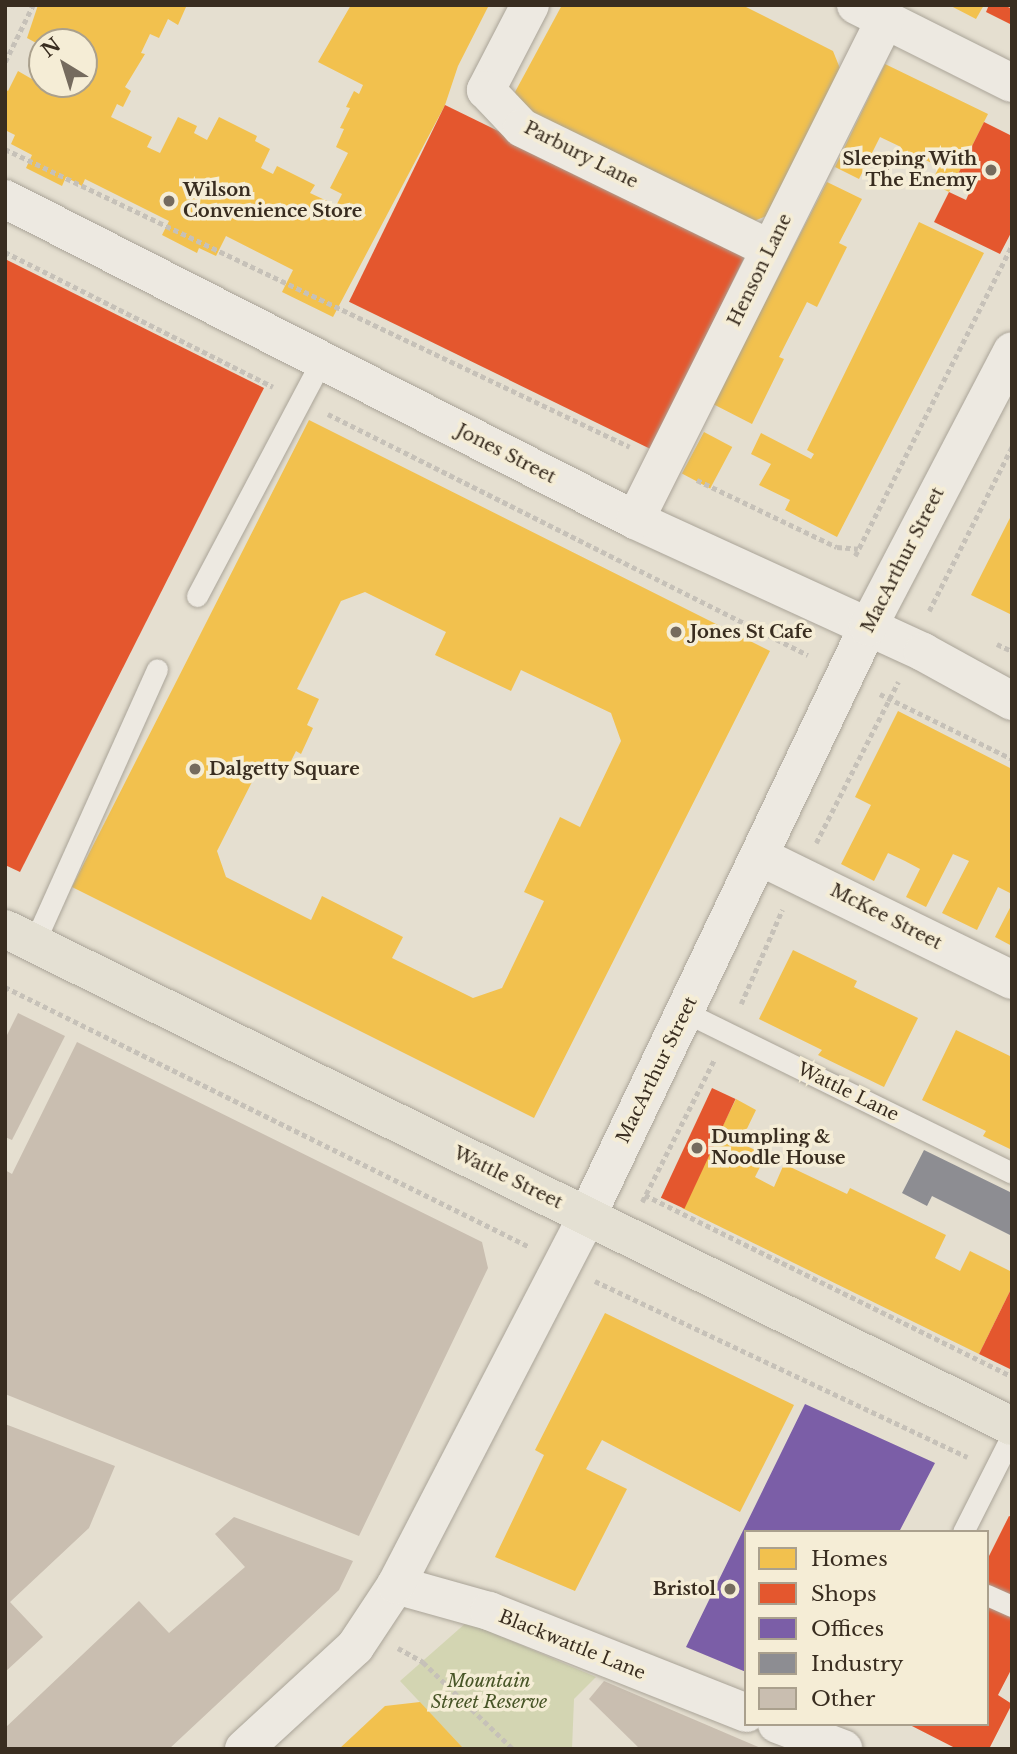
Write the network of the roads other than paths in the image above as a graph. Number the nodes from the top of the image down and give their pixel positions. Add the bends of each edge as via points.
1 (530, 5) edge
2 (870, 12) edge
3 (1012, 83) edge
4 (5, 199) edge
5 (770, 249) junction
6 (1012, 351) edge
7 (322, 360) junction
8 (635, 520) junction
9 (197, 596) dead end
10 (868, 627) junction
11 (157, 669) dead end
12 (1012, 701) edge
13 (759, 856) junction
14 (20, 936) edge
15 (1012, 980) edge
16 (685, 1012) junction
17 (1012, 1173) edge
18 (587, 1216) junction
19 (1012, 1426) edge
20 (1012, 1435) edge
21 (964, 1530) edge
22 (396, 1585) junction
23 (989, 1596) edge
24 (1012, 1606) edge
25 (744, 1712) edge
26 (782, 1726) edge
27 (244, 1749) edge
28 (843, 1749) edge

1 - 5 street, Parbury Lane via 486,90 522,128
2 - 3 street
2 - 5 street, Henson Lane
4 - 7 street, Jones Street
5 - 8 street, Henson Lane
6 - 10 street, MacArthur Street
7 - 8 street, Jones Street
7 - 9 lane
8 - 10 street, Jones Street
10 - 12 street, Jones Street
10 - 13 street, MacArthur Street
11 - 14 lane
13 - 15 street, McKee Street
13 - 16 street, MacArthur Street
14 - 18 main road, Wattle Street
16 - 17 lane, Wattle Lane
16 - 18 street, MacArthur Street
18 - 19 main road, Wattle Street
18 - 22 street, MacArthur Street
20 - 21 lane
22 - 25 street, Blackwattle Lane via 489,1611
22 - 27 street, MacArthur Street via 355,1647
23 - 24 lane
26 - 28 street

